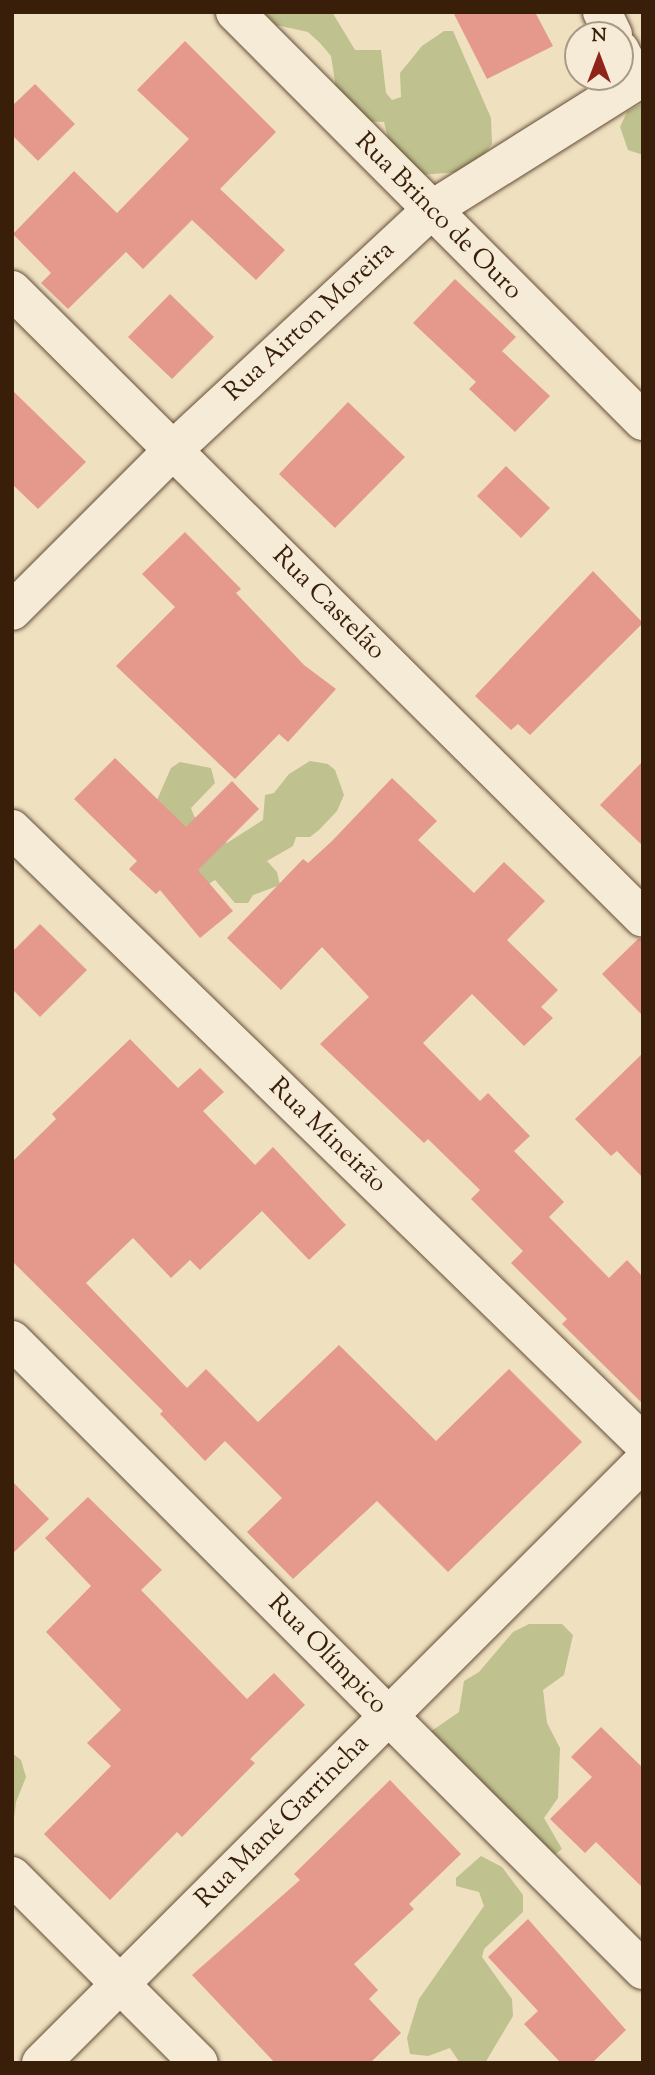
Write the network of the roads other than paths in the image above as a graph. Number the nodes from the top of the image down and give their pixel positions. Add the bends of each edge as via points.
1 (234, 12) edge
2 (601, 91) edge
3 (431, 210) junction
4 (12, 290) edge
5 (643, 421) edge
6 (173, 450) junction
7 (12, 611) edge
8 (12, 829) edge
9 (643, 918) edge
10 (12, 1340) edge
11 (643, 1443) edge
12 (643, 1462) edge
13 (388, 1716) junction
14 (12, 1876) edge
15 (643, 1970) edge
16 (120, 1984) junction
17 (41, 2063) edge
18 (199, 2063) edge

1 - 3 street, Rua Brinco de Ouro
2 - 3 street, Rua Airton Moreira
3 - 5 street, Rua Brinco de Ouro
3 - 6 street, Rua Airton Moreira
4 - 6 street, Rua Castelão
6 - 7 street, Rua Airton Moreira
6 - 9 street, Rua Castelão
8 - 11 street, Rua Mineirão
10 - 13 street, Rua Olímpico
12 - 13 street, Rua Mané Garrincha
13 - 15 street, Rua Olímpico
13 - 16 street, Rua Mané Garrincha
14 - 16 street
16 - 17 street, Rua Mané Garrincha
16 - 18 street

